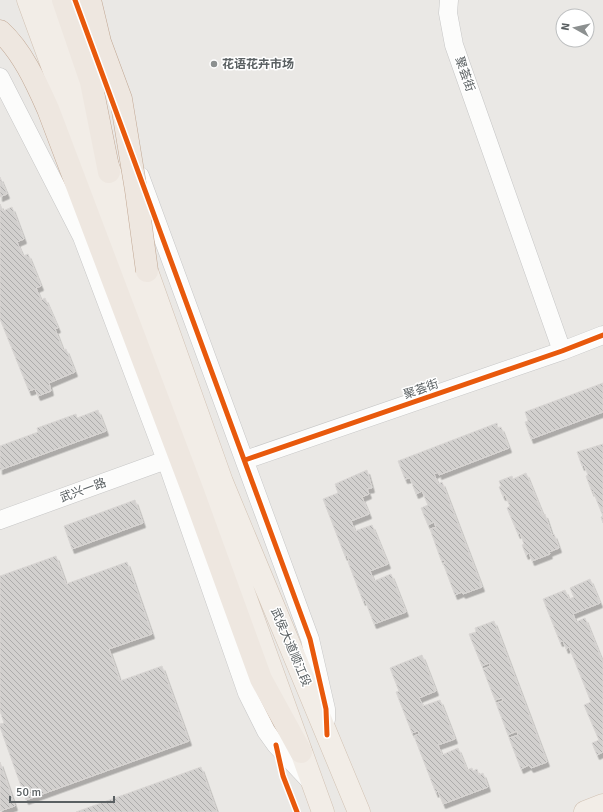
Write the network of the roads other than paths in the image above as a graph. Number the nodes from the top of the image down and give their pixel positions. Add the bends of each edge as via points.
1 (28, 0) edge
2 (46, 0) edge
3 (449, 0) edge
4 (76, 1) edge
5 (0, 30) edge
6 (0, 51) edge
7 (0, 77) edge
8 (46, 105) junction
9 (109, 172) junction
10 (147, 271) junction
11 (603, 335) edge
12 (562, 351) junction
13 (166, 460) junction
14 (245, 460) junction
15 (207, 488) junction
16 (0, 520) edge
17 (327, 735) junction
18 (301, 752) joint
19 (313, 784) junction
20 (603, 805) edge
21 (323, 812) edge
22 (359, 812) edge
23 (585, 812) edge

1 - 15 main road
2 - 9 main road
3 - 12 street, 聚荟街 via 448,14 454,45
4 - 9 highway
4 - 10 highway, bridge via 100,42 121,99
4 - 14 street
5 - 8 highway via 17,50
6 - 8 highway
7 - 13 street via 82,238
8 - 15 highway
9 - 10 main road, bridge
10 - 15 main road
11 - 12 street, 聚荟街
12 - 14 street, 聚荟街
13 - 16 street, 武兴一路
13 - 19 street via 247,694 276,745
14 - 17 street via 310,638 326,709
15 - 17 main road, 武侯大道顺江段
15 - 18 highway via 261,679
17 - 22 main road, 武侯大道顺江段
18 - 19 main road
19 - 21 main road
20 - 23 main road

